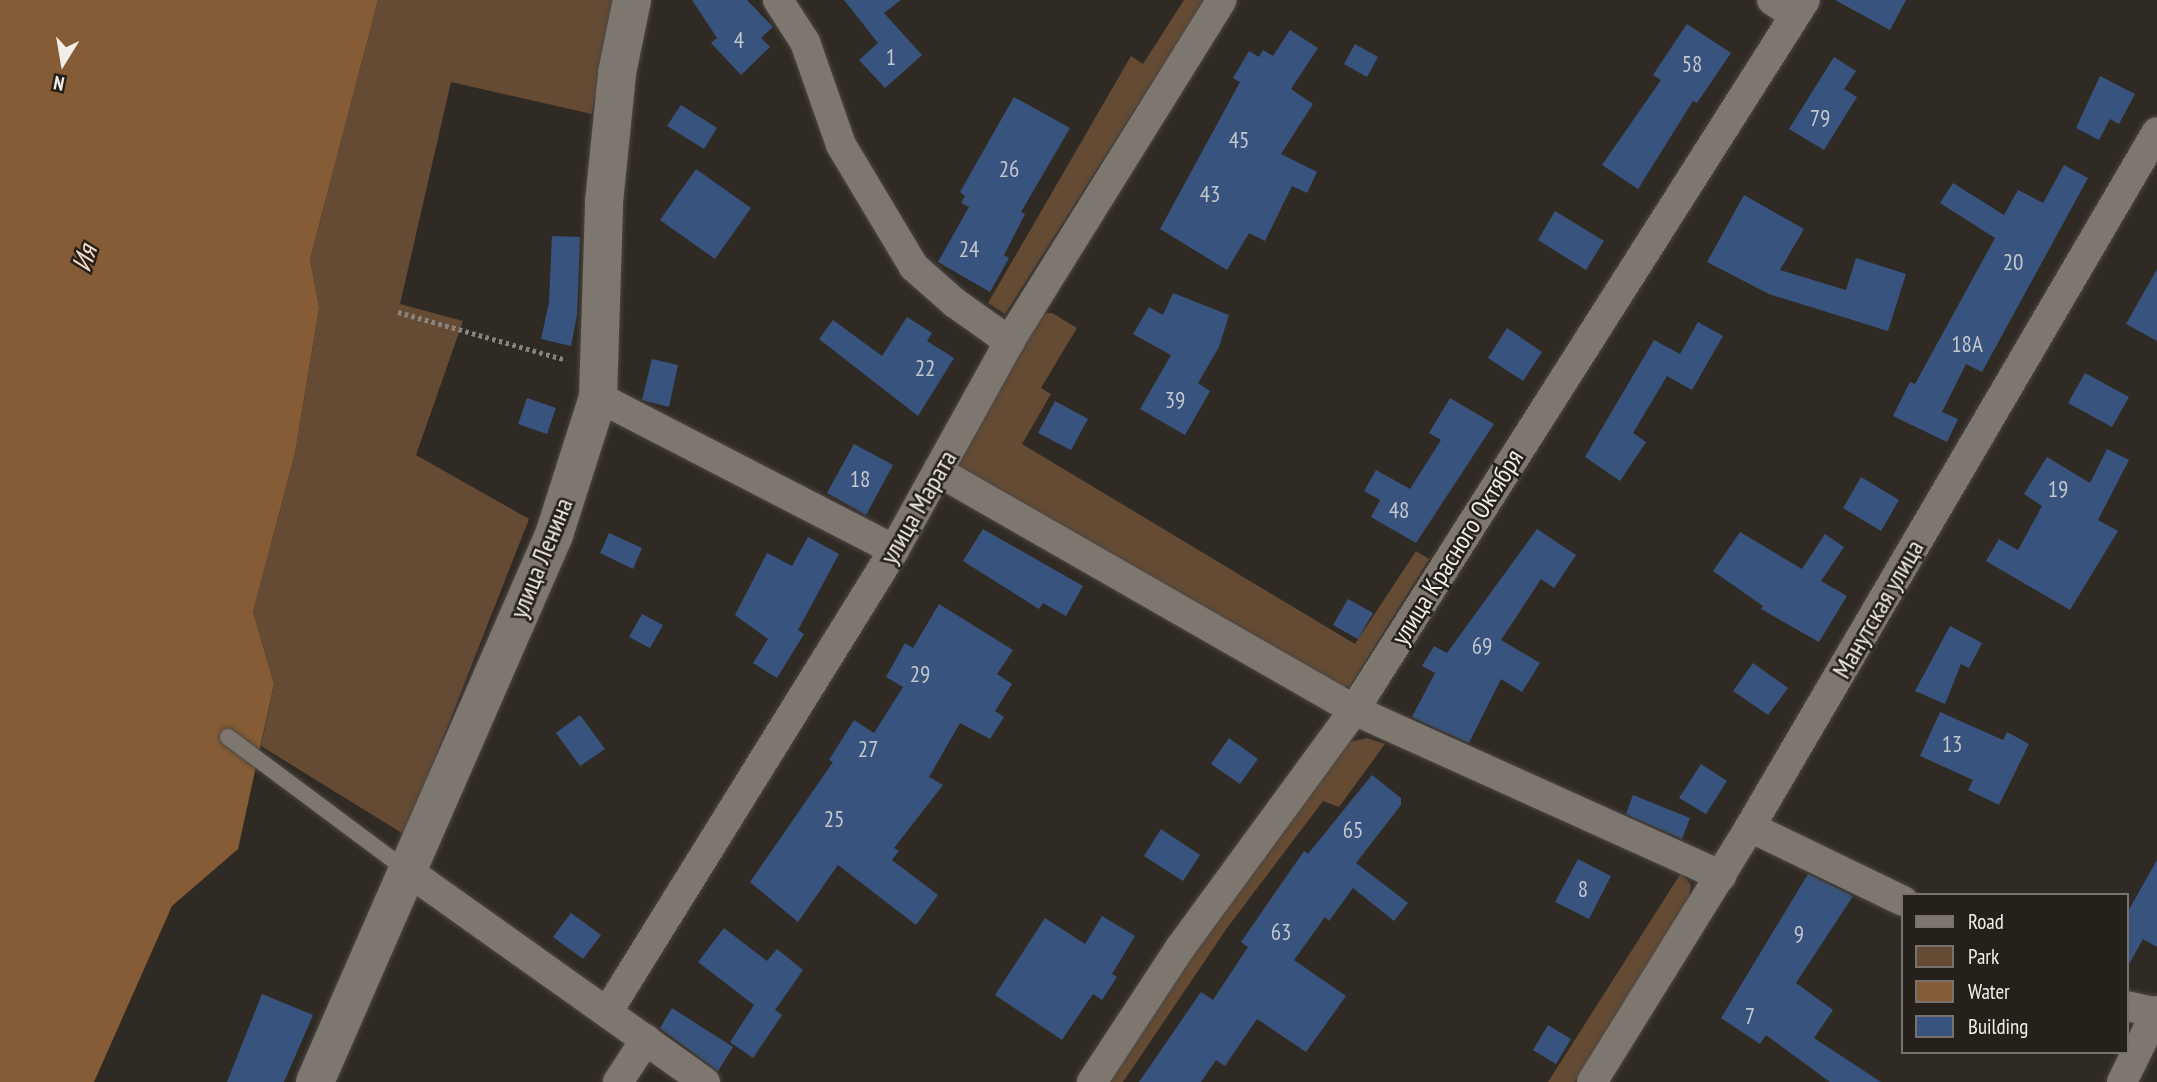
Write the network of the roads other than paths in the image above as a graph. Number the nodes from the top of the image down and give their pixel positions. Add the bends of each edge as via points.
1 (632, 0) edge
2 (778, 0) edge
3 (1222, 0) edge
4 (1790, 5) edge
5 (2157, 132) edge
6 (1010, 342) junction
7 (599, 384) junction
8 (940, 472) junction
9 (894, 550) junction
10 (1354, 710) junction
11 (228, 737) dead end
12 (1750, 827) junction
13 (405, 869) junction
14 (1721, 876) junction
15 (1902, 901) edge
16 (2129, 1006) edge
17 (608, 1011) junction
18 (2157, 1012) edge
19 (646, 1039) junction
20 (315, 1082) edge
21 (618, 1082) edge
22 (705, 1082) edge
23 (1092, 1082) edge
24 (1592, 1082) edge
25 (2122, 1082) edge

1 - 7 main road, улица Ленина via 617,73 604,202
2 - 6 street via 805,42 841,145 914,267
3 - 6 street, улица Марата
4 - 10 street, улица Красного Октября
5 - 12 street, Манутская улица
6 - 8 street, улица Марата
7 - 9 street
7 - 13 main road, улица Ленина via 554,535
8 - 9 street, улица Марата
8 - 10 street
9 - 17 street, улица Марата
10 - 14 street
10 - 23 street, улица Красного Октября via 1180,948
11 - 13 lane
12 - 14 street, Манутская улица
12 - 15 street
13 - 17 street
13 - 20 main road, улица Ленина
14 - 24 street, Манутская улица
16 - 18 street
17 - 19 street
18 - 25 street
19 - 21 street
19 - 22 street

